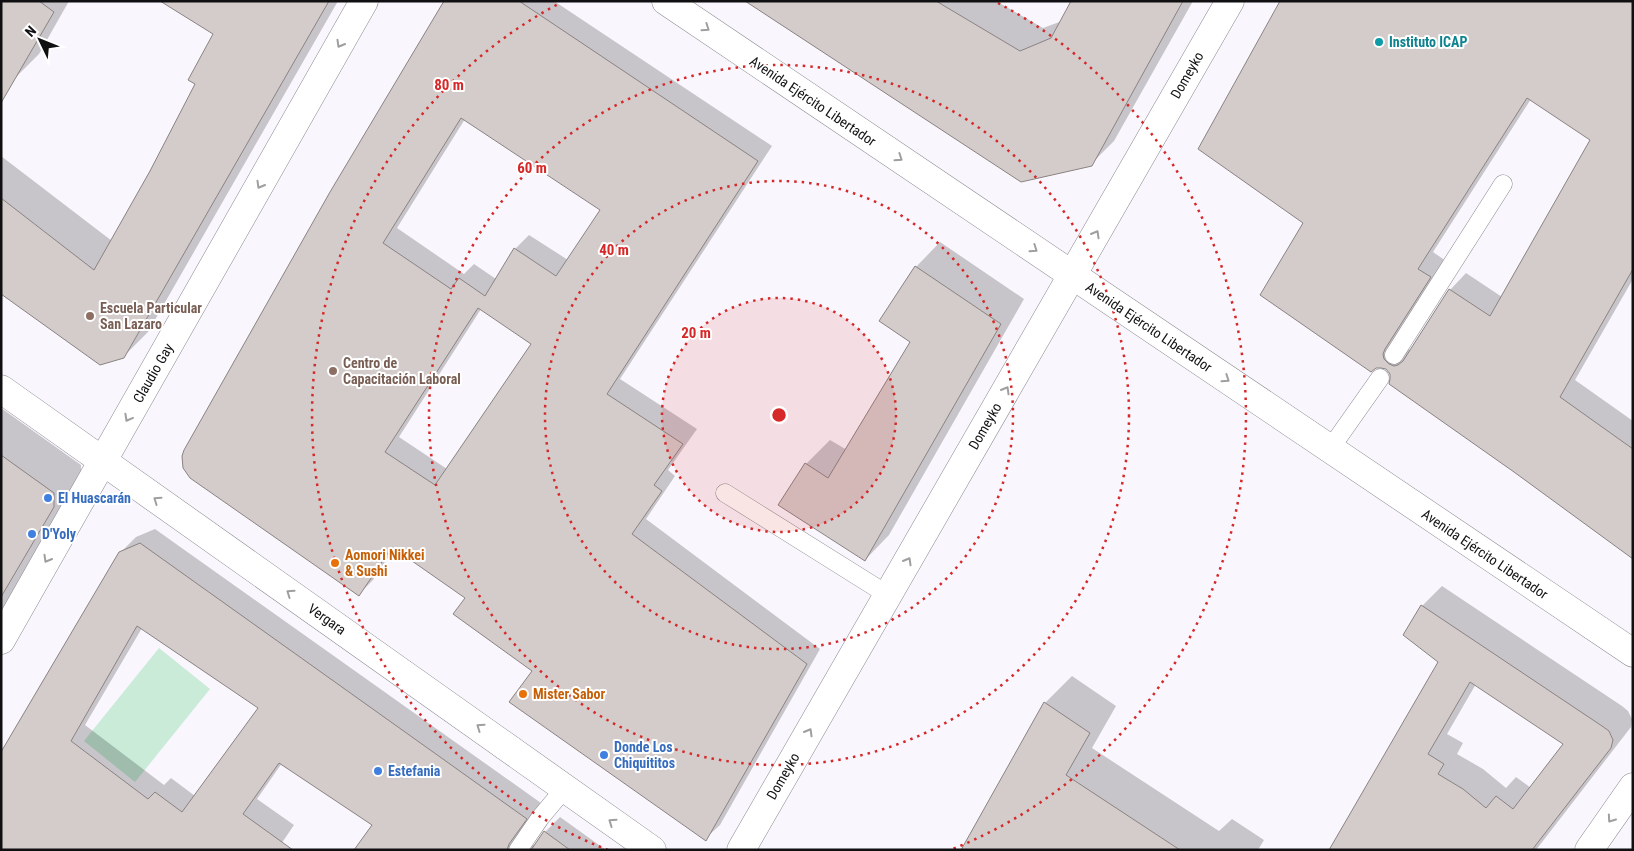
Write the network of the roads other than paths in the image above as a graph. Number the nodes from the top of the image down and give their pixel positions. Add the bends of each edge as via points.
1 (364, 1) edge
2 (666, 1) edge
3 (1230, 1) edge
4 (1503, 184) dead end
5 (1072, 275) junction
6 (1394, 355) dead end
7 (1380, 378) dead end
8 (1, 390) edge
9 (1330, 449) junction
10 (103, 461) junction
11 (725, 493) dead end
12 (888, 595) junction
13 (1, 640) edge
14 (1633, 653) edge
15 (1633, 787) edge
16 (565, 788) junction
17 (518, 850) edge
18 (652, 850) edge
19 (741, 850) edge
20 (1589, 850) edge

1 -> 10 street, Claudio Gay
2 -> 5 street, Avenida Ejército Libertador
5 -> 3 street, Domeyko
4 - 6 lane
5 -> 9 street, Avenida Ejército Libertador
12 -> 5 street, Domeyko
7 - 9 lane
8 - 10 street, Vergara
9 - 14 street, Avenida Ejército Libertador
10 -> 13 street, Claudio Gay
16 -> 10 street, Vergara
11 - 12 lane
19 -> 12 street, Domeyko
15 -> 20 street
16 - 17 lane
18 -> 16 street, Vergara

